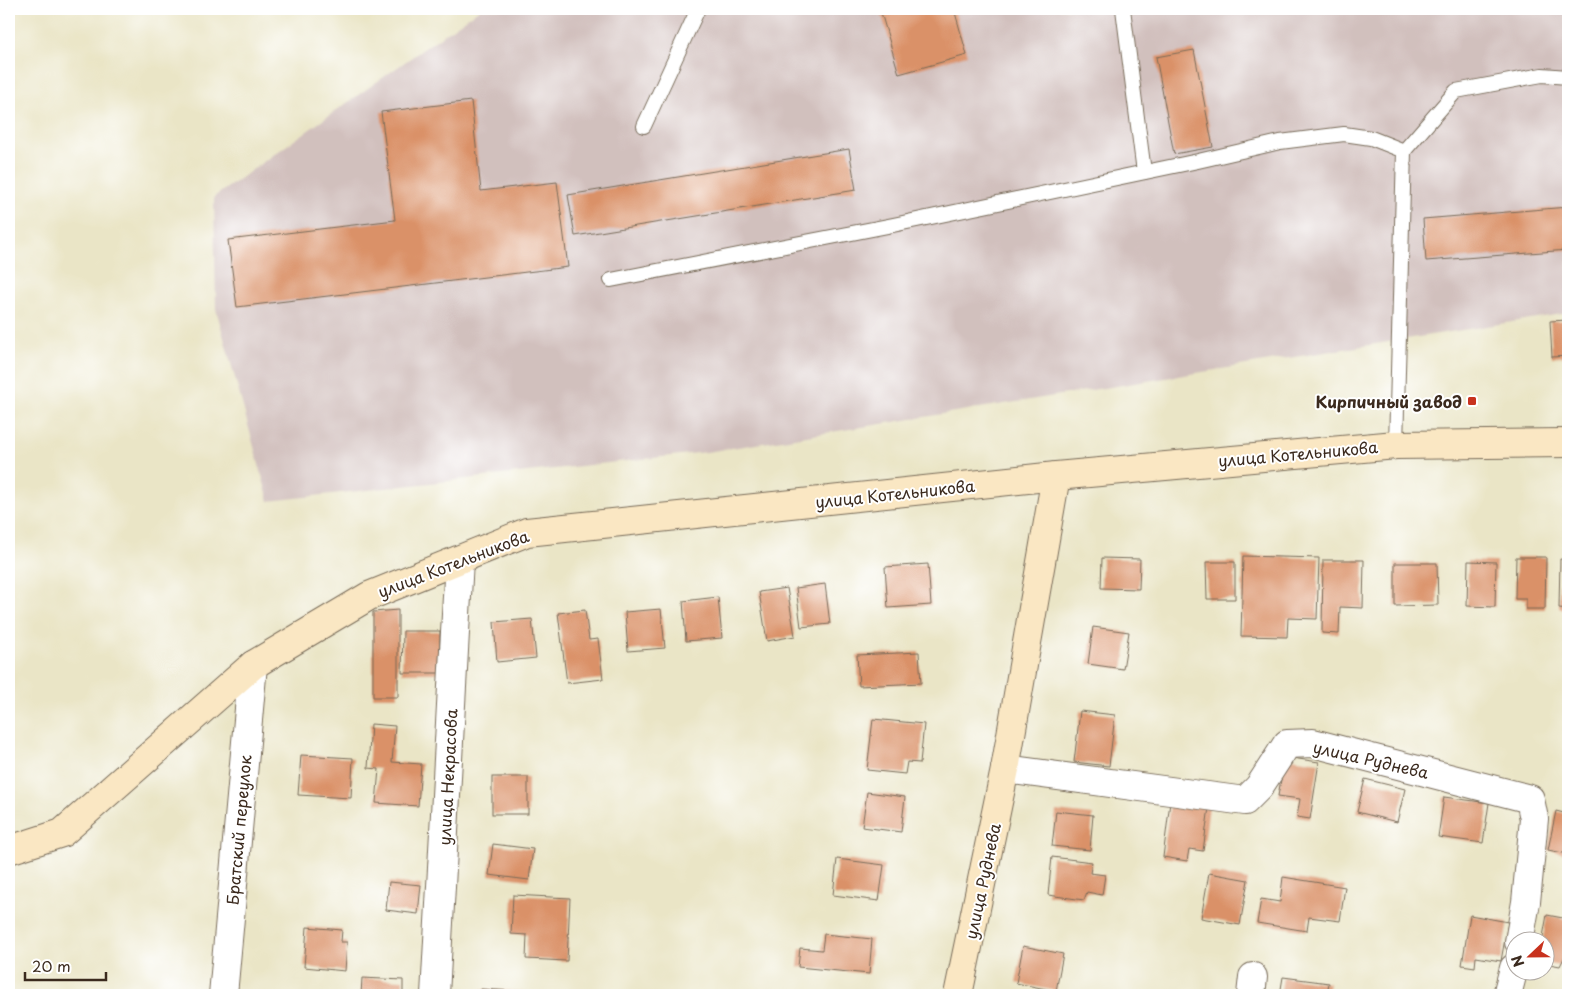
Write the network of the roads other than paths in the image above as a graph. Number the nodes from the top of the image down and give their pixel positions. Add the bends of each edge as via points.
1 (698, 9) edge
2 (1123, 9) edge
3 (1568, 77) edge
4 (644, 126) dead end
5 (1404, 151) junction
6 (1144, 172) junction
7 (611, 280) dead end
8 (1568, 443) edge
9 (1396, 445) junction
10 (1056, 476) junction
11 (459, 560) junction
12 (252, 665) junction
13 (1005, 769) junction
14 (9, 850) edge
15 (1521, 932) edge
16 (1510, 982) edge
17 (963, 994) edge
18 (223, 995) edge
19 (435, 995) edge
20 (1507, 995) edge

1 - 4 lane
2 - 6 lane
3 - 5 lane via 1542,75 1456,91
5 - 6 lane via 1370,138 1344,134 1280,142
5 - 9 lane
6 - 7 lane
8 - 9 street, улица Котельникова
9 - 10 street, улица Котельникова
10 - 11 street, улица Котельникова via 527,532
10 - 13 street, улица Руднева
11 - 12 street, улица Котельникова via 369,596
11 - 19 street, улица Некрасова
12 - 14 street, улица Котельникова via 62,833
12 - 18 street, Братский переулок
13 - 15 street, улица Руднева via 1245,801 1287,744 1313,743 1530,799 1534,819
13 - 17 street, улица Руднева
16 - 20 street

